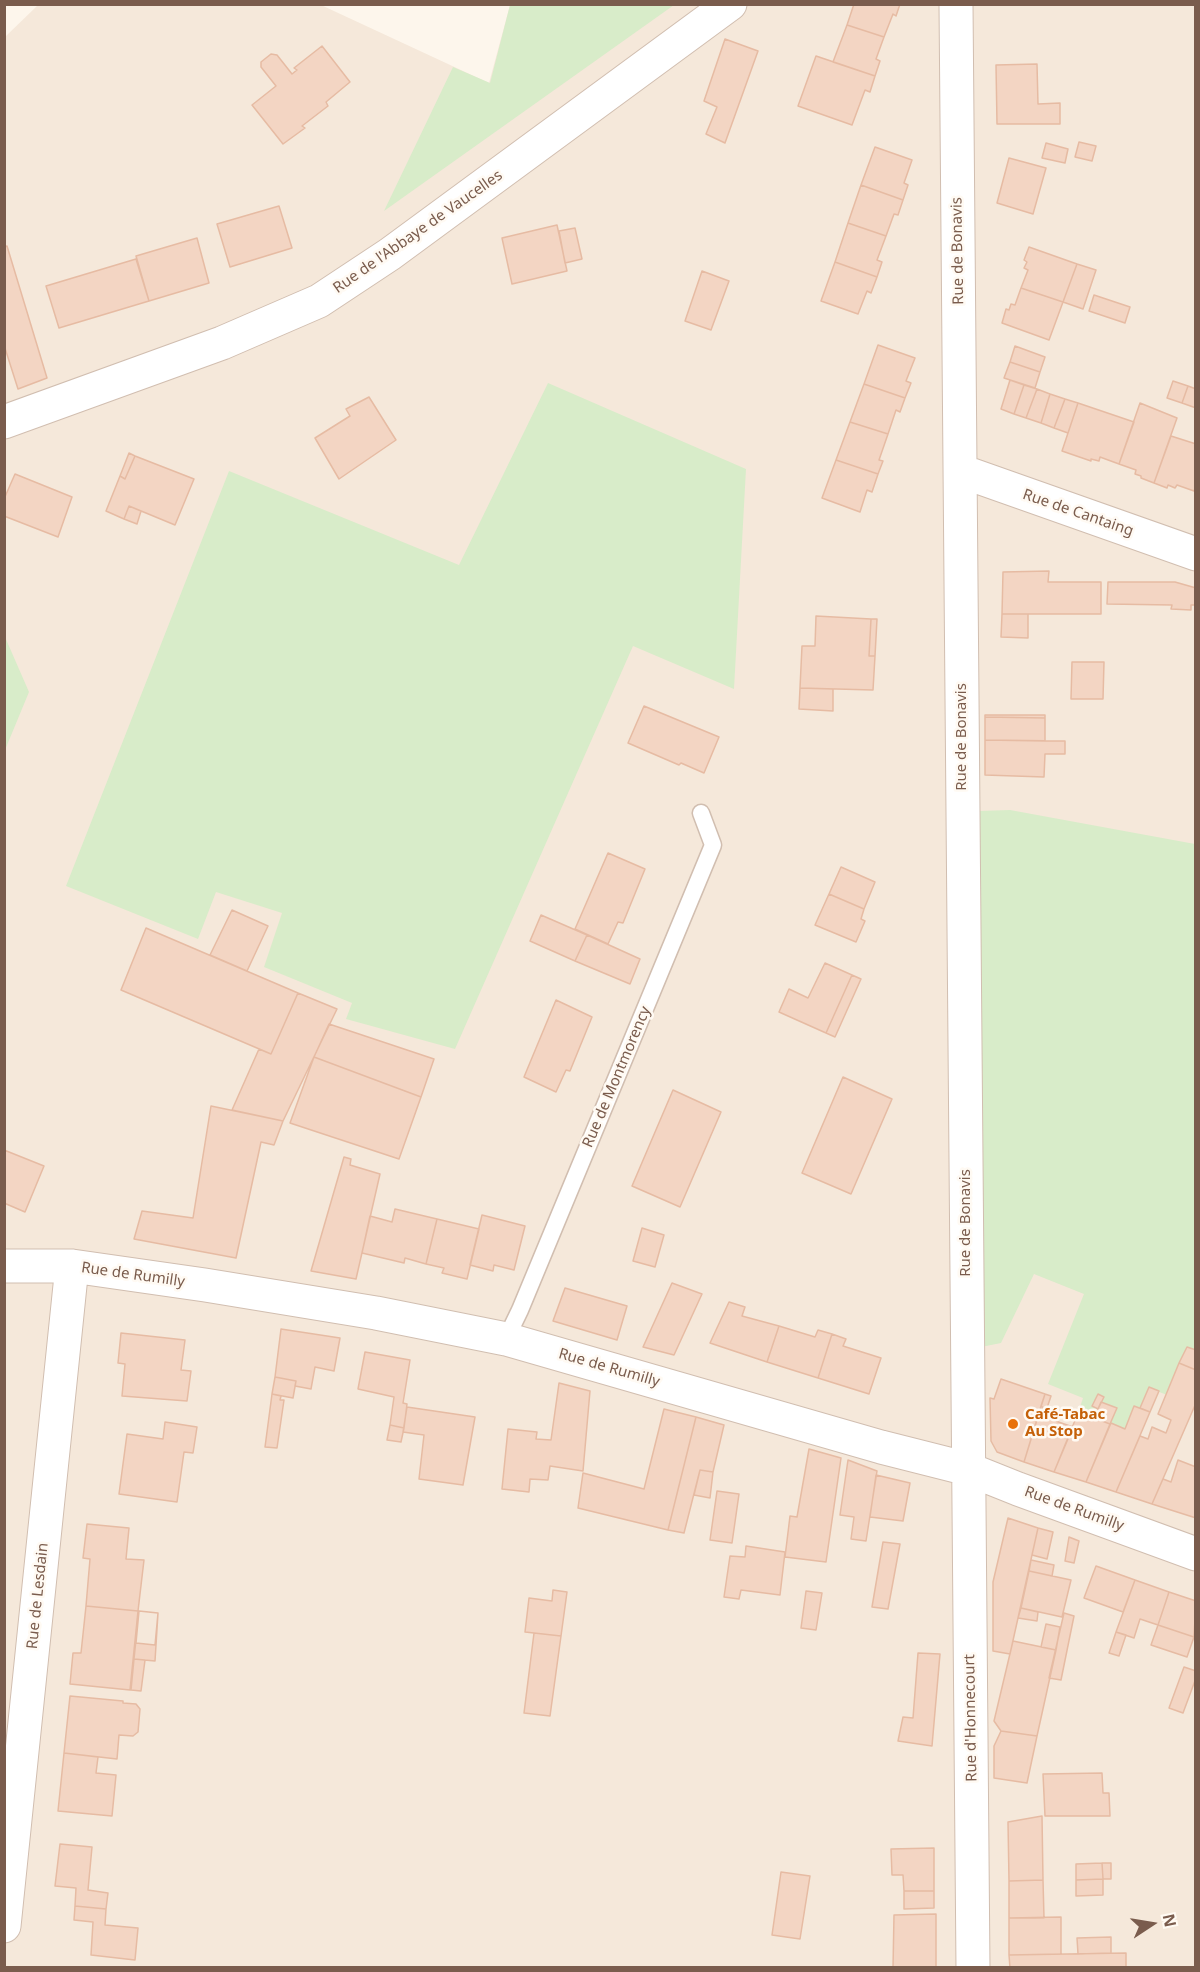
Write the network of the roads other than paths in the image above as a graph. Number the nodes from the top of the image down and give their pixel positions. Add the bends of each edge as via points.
1 (730, 4) edge
2 (956, 4) edge
3 (4, 422) edge
4 (961, 471) junction
5 (1196, 554) edge
6 (701, 813) dead end
7 (4, 1266) edge
8 (72, 1266) junction
9 (506, 1339) junction
10 (968, 1469) junction
11 (1196, 1554) edge
12 (4, 1926) edge
13 (973, 1968) edge

1 - 3 street, Rue de l'Abbaye de Vaucelles via 390,254 320,301 222,343
2 - 4 street, Rue de Bonavis
4 - 5 street, Rue de Cantaing
4 - 10 street, Rue de Bonavis
6 - 9 lane, Rue de Montmorency via 713,845
7 - 8 street, Rue de Rumilly
8 - 9 street, Rue de Rumilly via 376,1313
8 - 12 street, Rue de Lesdain
9 - 10 street, Rue de Rumilly
10 - 11 street, Rue de Rumilly
10 - 13 street, Rue d'Honnecourt

